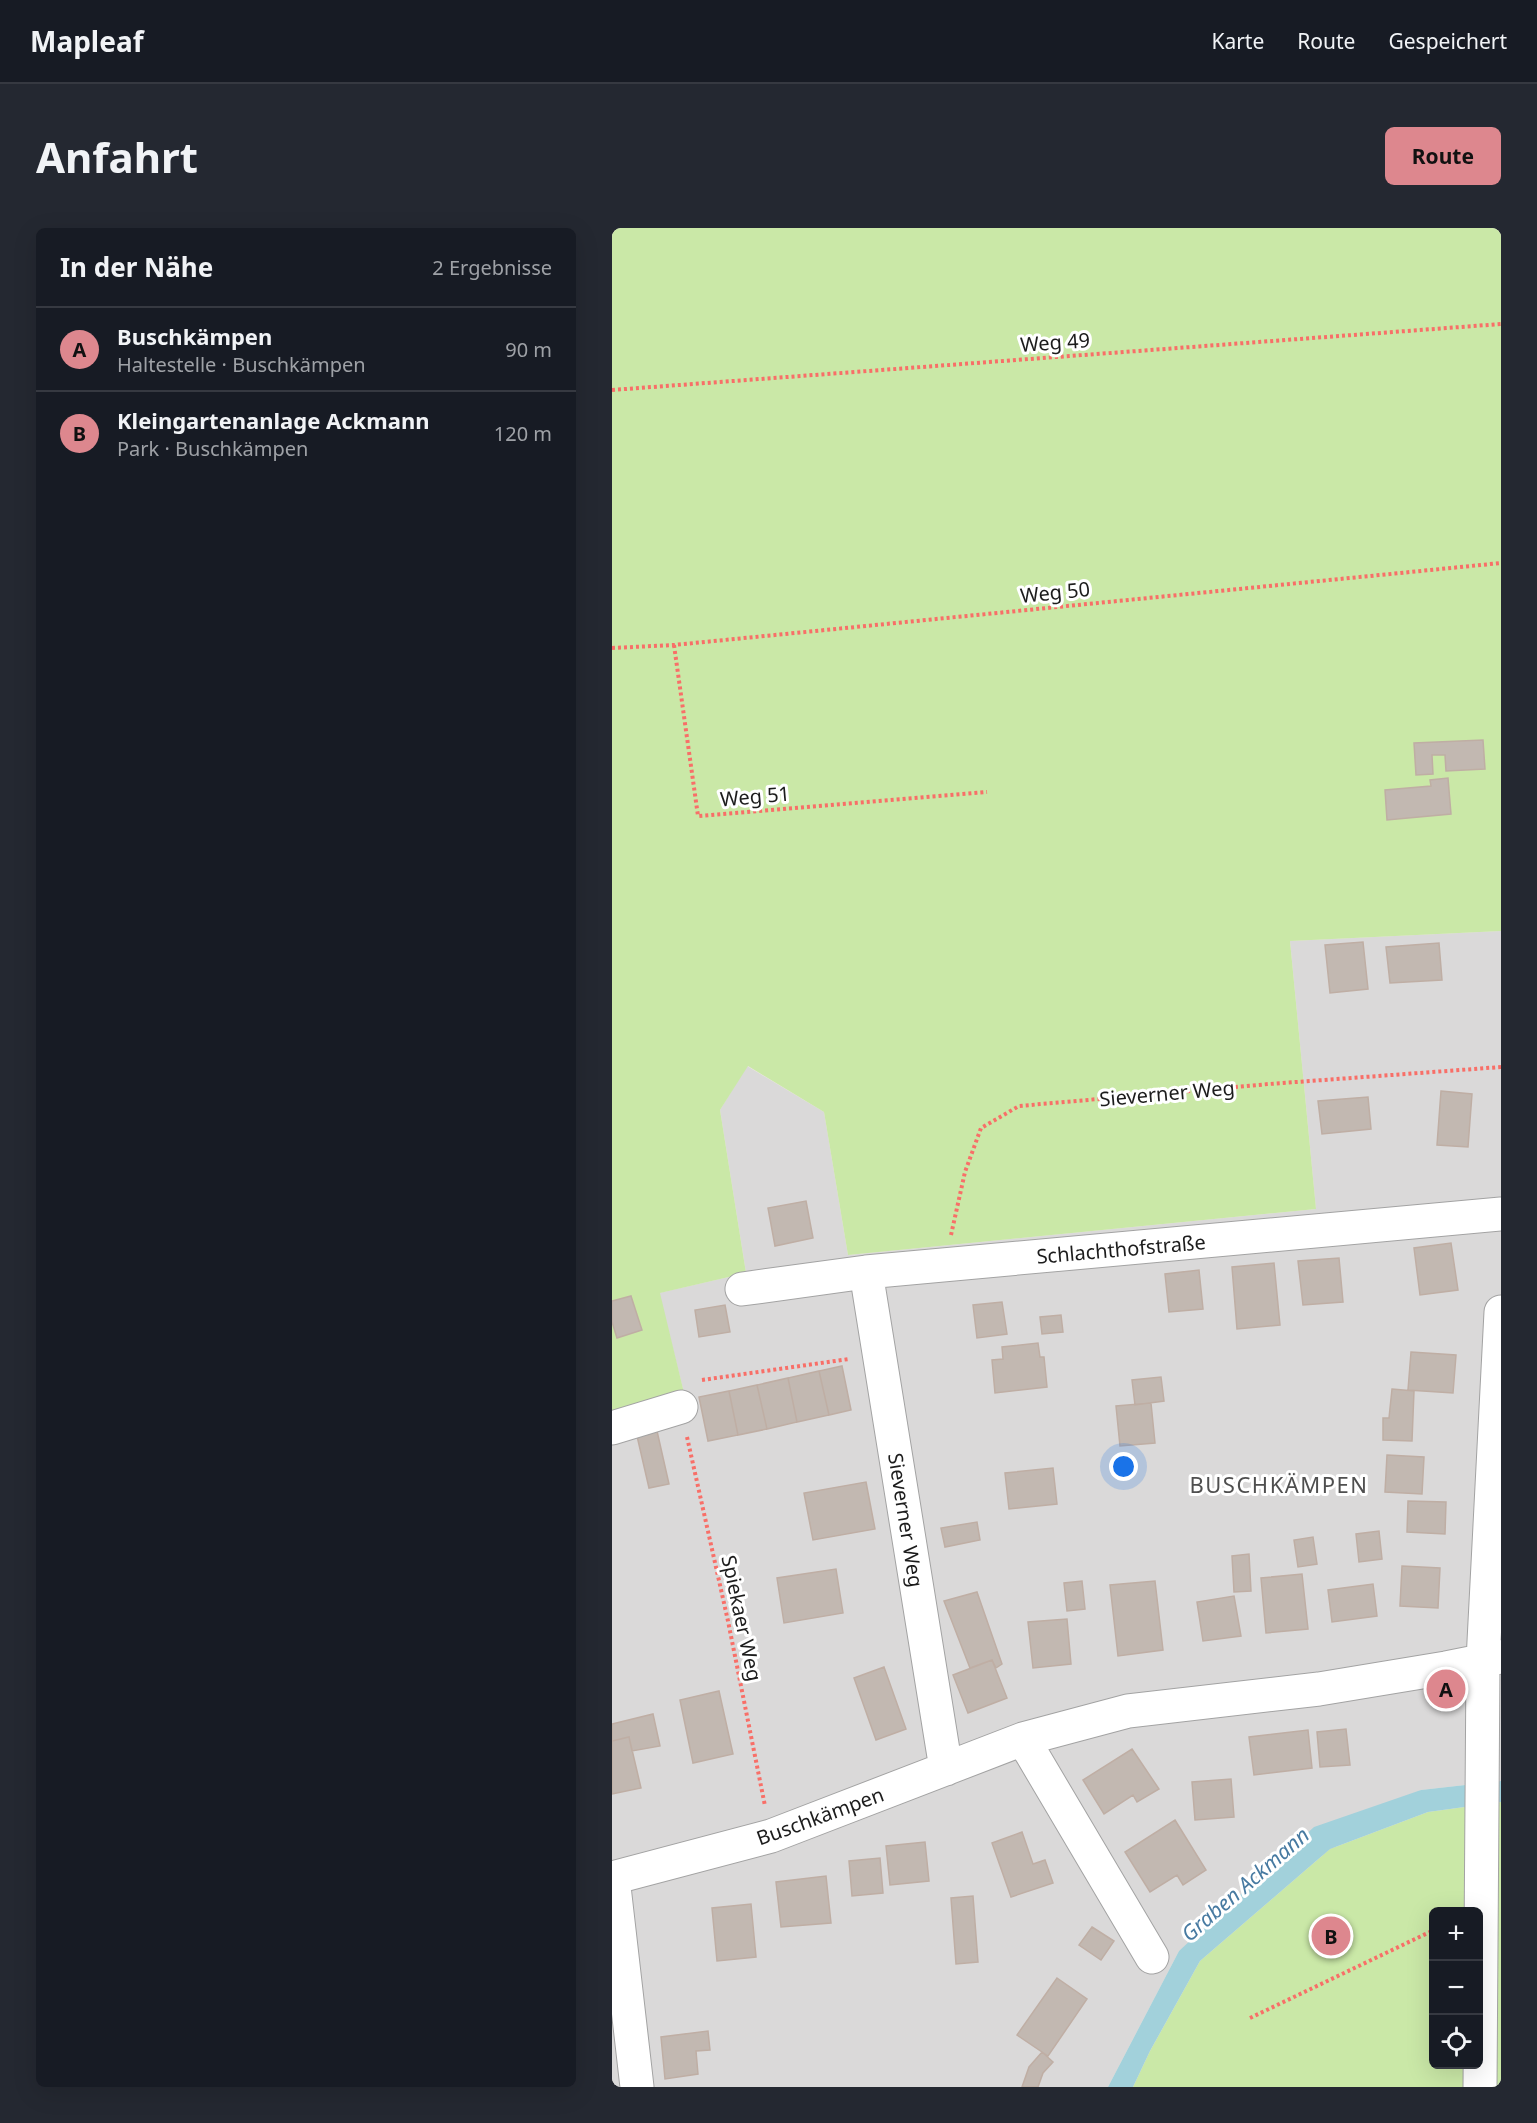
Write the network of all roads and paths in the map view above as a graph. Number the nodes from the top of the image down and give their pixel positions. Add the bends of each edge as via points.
1 (1501, 324) edge
2 (612, 390) edge
3 (1501, 562) edge
4 (674, 645) junction
5 (612, 648) edge
6 (987, 792) dead end
7 (1501, 1067) edge
8 (1501, 1214) edge
9 (944, 1265) junction
10 (866, 1272) junction
11 (742, 1289) dead end
12 (1501, 1312) edge
13 (879, 1354) junction
14 (702, 1380) dead end
15 (681, 1407) joint
16 (612, 1428) edge
17 (1492, 1659) edge
18 (1023, 1739) junction
19 (946, 1769) junction
20 (771, 1836) junction
21 (612, 1878) edge
22 (1429, 1932) edge
23 (1152, 1957) dead end
24 (1251, 2018) dead end
25 (637, 2087) edge
26 (1480, 2087) edge

1 - 2 path, Weg 49
3 - 4 path, Weg 50
4 - 5 path, Weg 50
4 - 6 path, Weg 51 via 698,816
7 - 9 path, Sieverner Weg via 1019,1106 981,1128 965,1173
8 - 9 street, Schlachthofstraße
9 - 10 street, Schlachthofstraße
10 - 11 street, Schlachthofstraße
10 - 13 street, Sieverner Weg
12 - 17 street
13 - 14 path
13 - 19 street, Sieverner Weg
15 - 16 street
15 - 20 path, Spiekaer Weg
17 - 18 street, Buschkämpen via 1319,1689 1128,1711
17 - 26 street via 1482,1772
18 - 19 street, Buschkämpen
18 - 23 street
19 - 20 street, Buschkämpen
20 - 21 street, Buschkämpen
21 - 25 street
22 - 24 path

